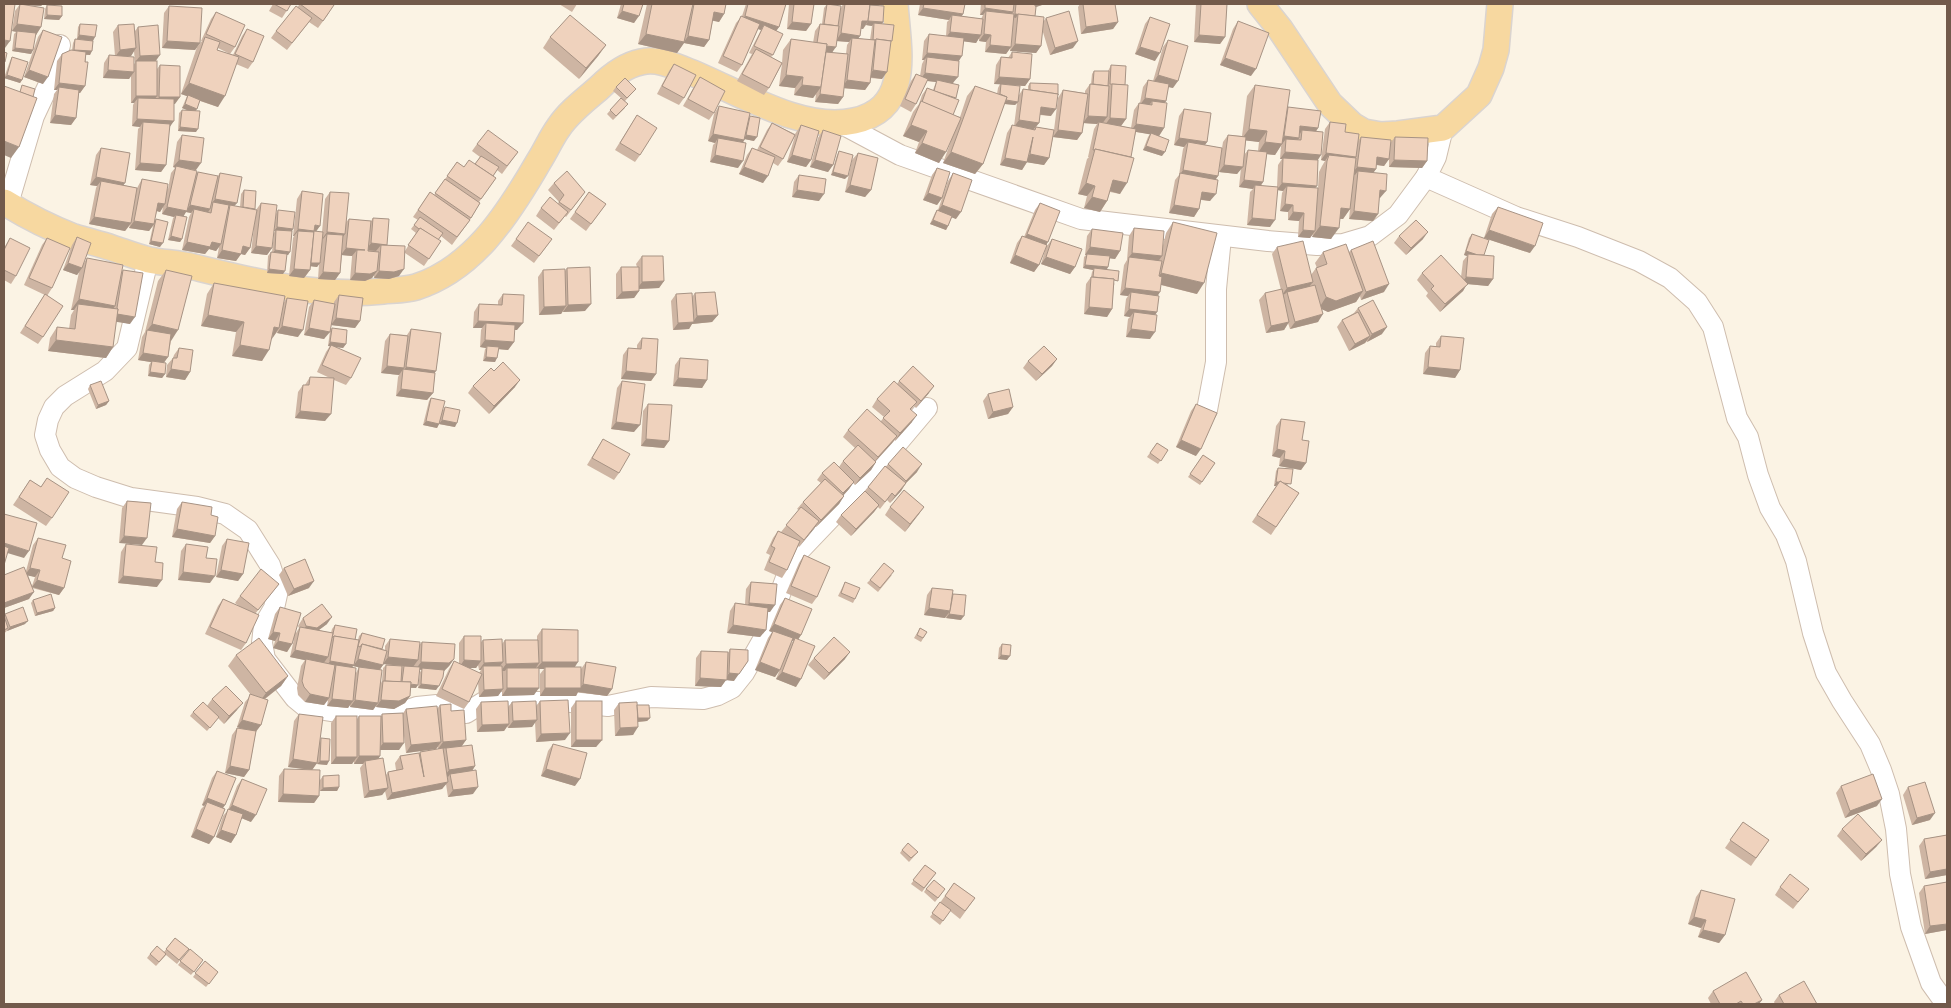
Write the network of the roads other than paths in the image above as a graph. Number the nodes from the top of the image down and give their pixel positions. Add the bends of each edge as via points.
1 (895, 4) edge
2 (1260, 4) edge
3 (1500, 4) edge
4 (60, 45) edge
5 (842, 124) junction
6 (1443, 128) junction
7 (1426, 178) junction
8 (6, 203) edge
9 (1221, 237) junction
10 (148, 260) junction
11 (927, 408) dead end
12 (1208, 410) edge
13 (1946, 1004) edge

1 - 5 main road via 899,58 892,97 875,114
2 - 6 main road via 1330,104 1352,125 1364,132 1381,135
3 - 6 main road via 1496,50 1485,82 1479,95
4 - 8 street
5 - 9 street via 900,155 1081,219
5 - 10 main road via 819,124 794,117 679,68 654,60 640,62 608,79 559,126 538,164 486,239 460,265 414,288 336,293
6 - 7 street via 1436,157
7 - 9 street via 1398,215 1370,236 1343,244
7 - 13 street via 1516,217 1639,261 1670,278 1697,302 1713,327 1737,418 1748,437 1770,508 1796,561 1826,673 1870,744 1889,794 1911,927 1931,983
8 - 10 main road via 72,236
9 - 12 street via 1216,289 1216,362
10 - 11 street via 127,348 105,372 65,396 54,407 46,435 50,450 60,467 96,487 132,498 225,514 248,530 270,565 278,590 274,608 264,625 262,643 265,659 295,698 306,707 360,716 396,714 417,707 437,706 466,713 484,702 571,702 608,706 651,697 703,699 718,695 732,688 764,638 799,551 862,485

